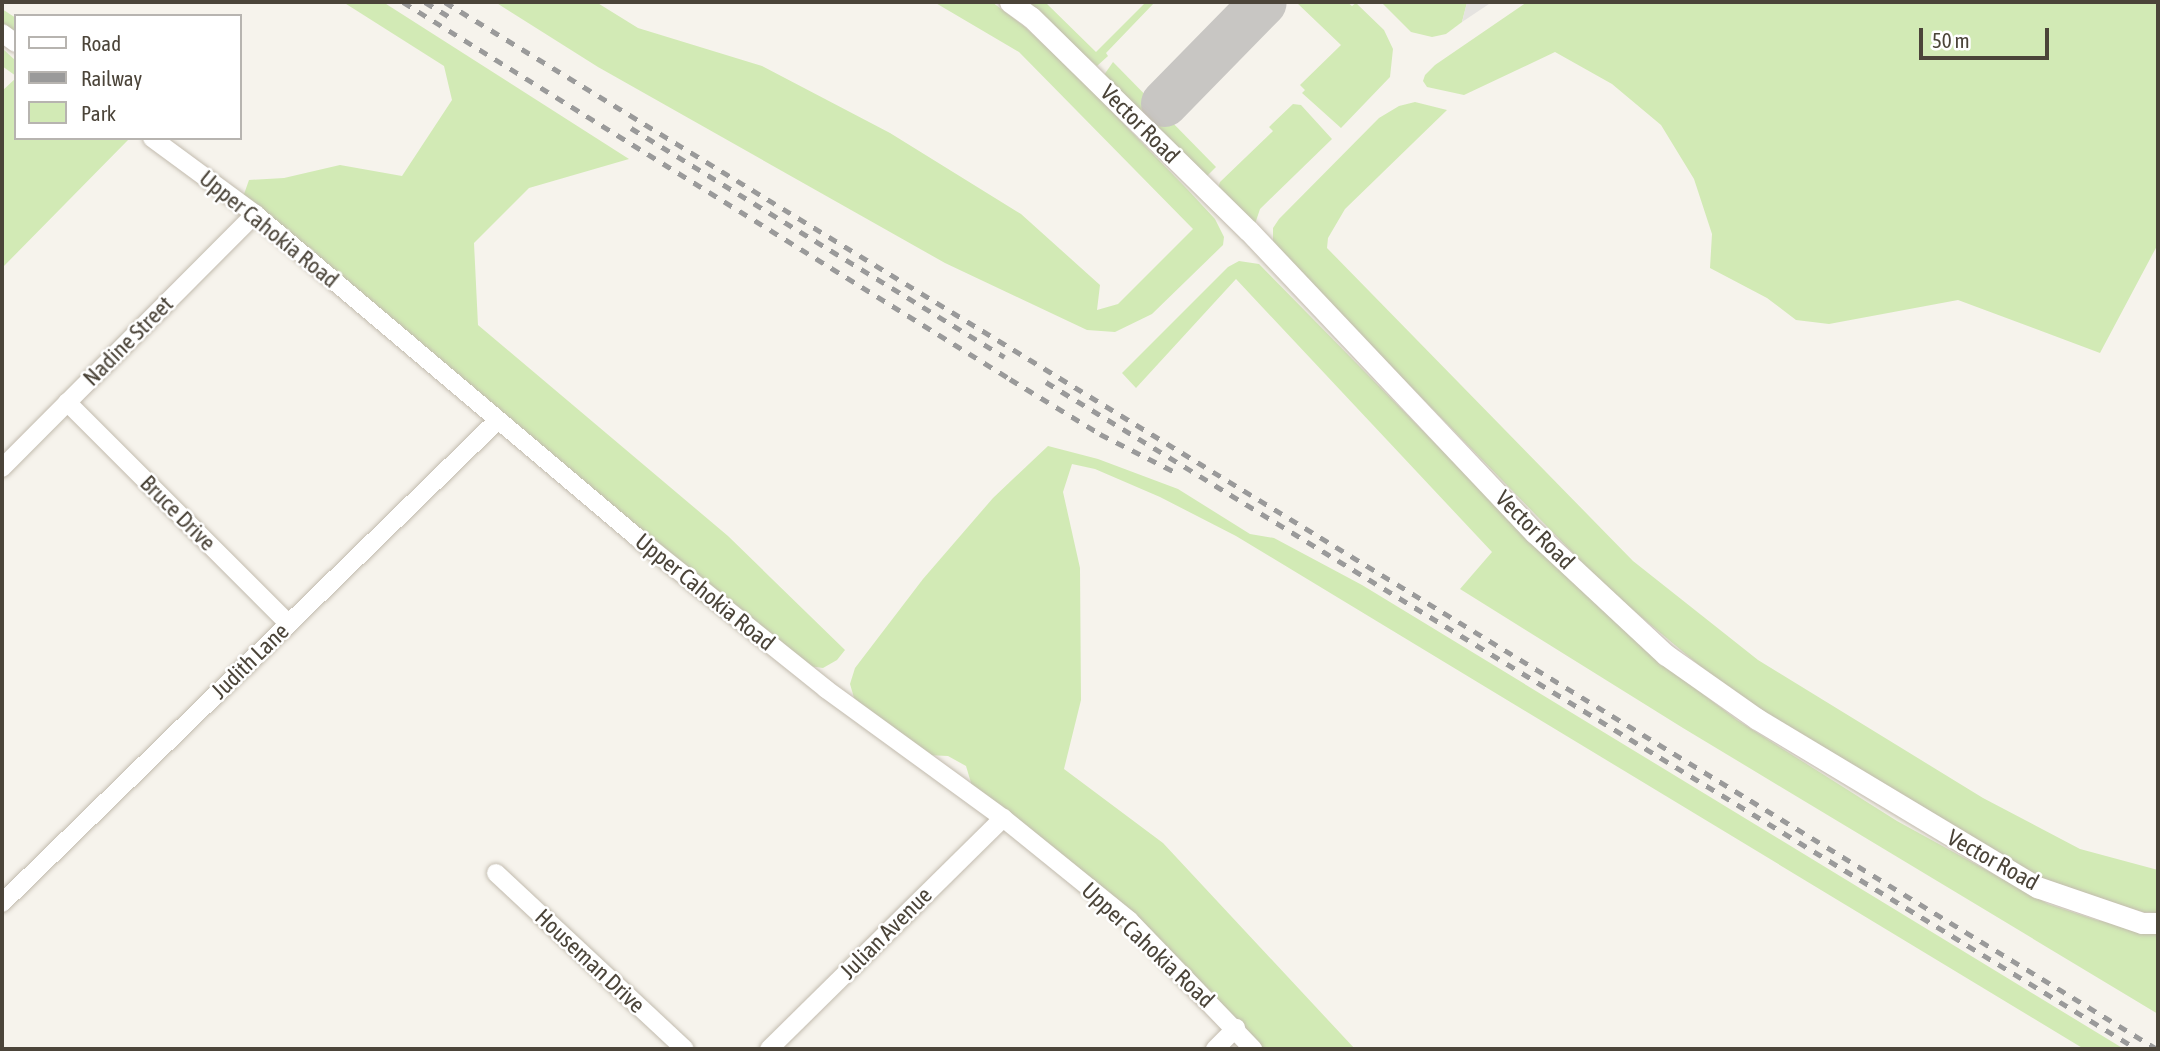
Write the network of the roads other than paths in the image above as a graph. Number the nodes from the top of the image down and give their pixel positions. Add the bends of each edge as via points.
1 (1010, 2) edge
2 (155, 140) edge
3 (255, 214) junction
4 (67, 402) junction
5 (498, 419) junction
6 (2, 468) edge
7 (288, 624) junction
8 (1003, 818) junction
9 (496, 873) dead end
10 (2, 903) edge
11 (2158, 923) edge
12 (1236, 1028) junction
13 (685, 1049) edge
14 (769, 1049) edge
15 (1215, 1049) edge
16 (1253, 1049) edge

1 - 11 street, Vector Road via 1031,17 1249,231 1535,533 1666,655 1757,719 2037,887 2142,923
2 - 3 street, Upper Cahokia Road
3 - 4 street, Nadine Street
3 - 5 street, Upper Cahokia Road
4 - 6 street, Nadine Street
4 - 7 street, Bruce Drive
5 - 7 street, Judith Lane
5 - 8 street, Upper Cahokia Road via 826,689
7 - 10 street, Judith Lane
8 - 12 street, Upper Cahokia Road via 1129,920
8 - 14 street, Julian Avenue
9 - 13 street, Houseman Drive
12 - 15 street
12 - 16 street, Upper Cahokia Road

